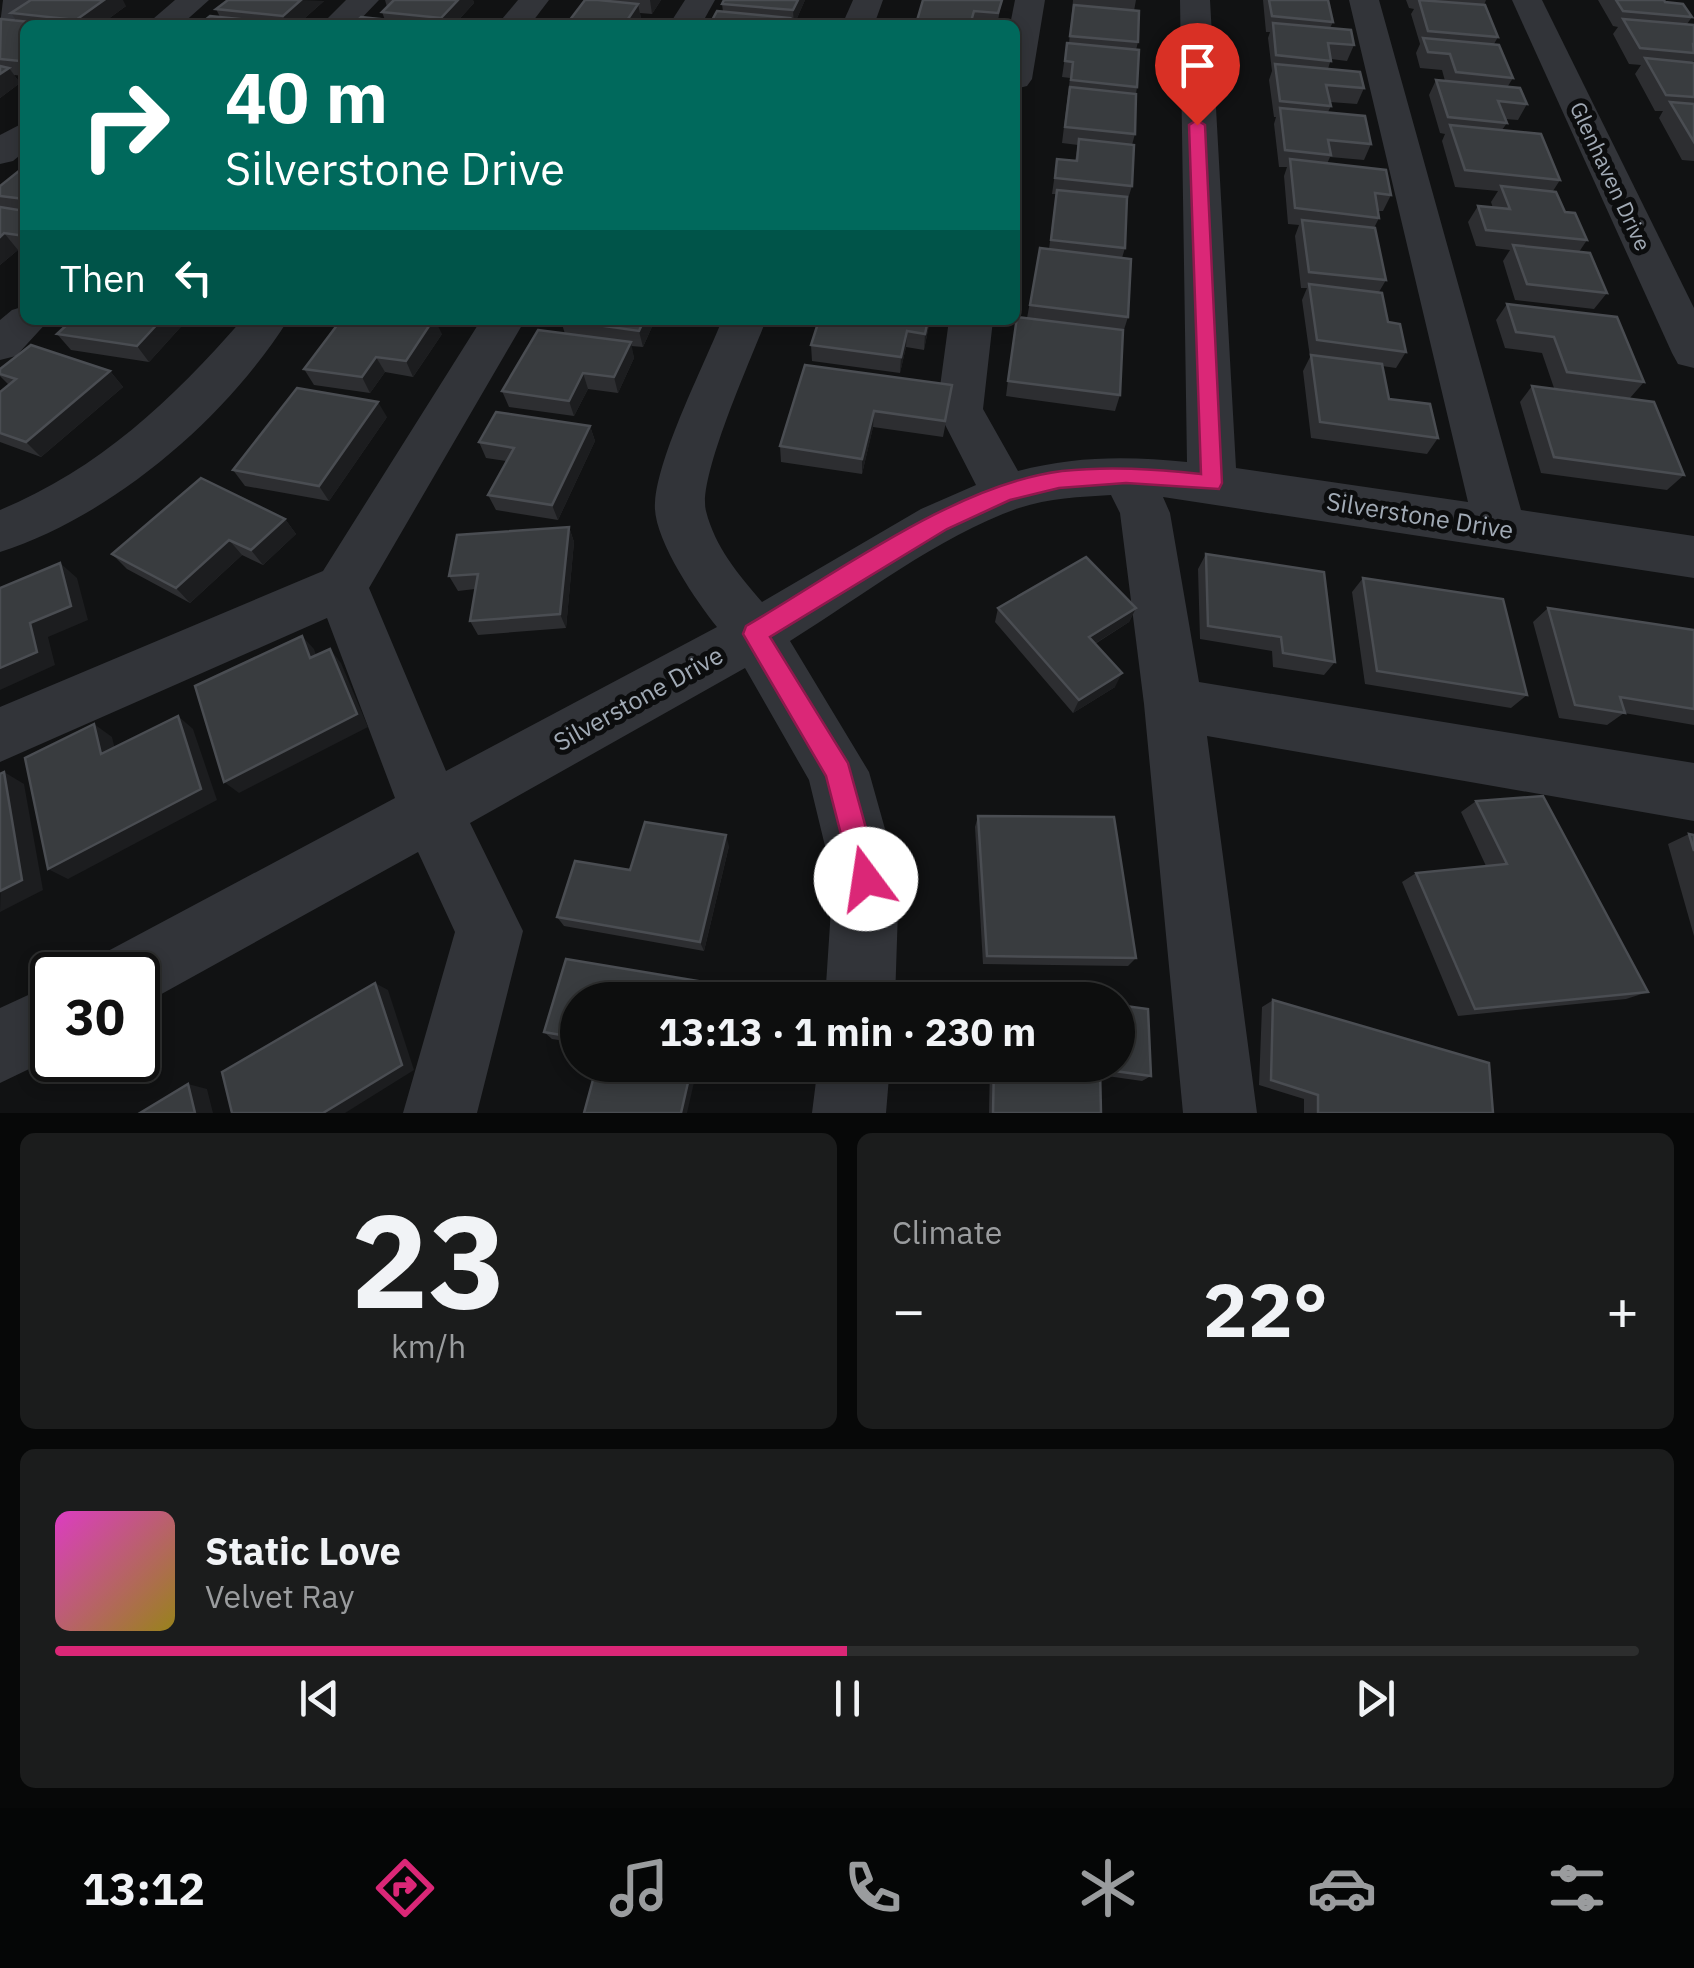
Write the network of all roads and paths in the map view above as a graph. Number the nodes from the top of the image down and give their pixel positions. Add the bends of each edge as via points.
1 (23, 0) edge
2 (194, 0) edge
3 (364, 0) edge
4 (534, 0) edge
5 (1030, 0) edge
6 (1195, 0) edge
7 (1364, 0) edge
8 (1527, 0) edge
9 (0, 16) edge
10 (168, 20) edge
11 (342, 20) edge
12 (517, 20) edge
13 (1020, 52) edge
14 (20, 137) edge
15 (0, 153) edge
16 (22, 325) edge
17 (262, 325) edge
18 (500, 325) edge
19 (742, 325) edge
20 (970, 325) edge
21 (0, 345) edge
22 (1694, 352) edge
23 (1126, 475) junction
24 (1212, 483) junction
25 (1005, 493) junction
26 (1500, 527) junction
27 (0, 532) edge
28 (1694, 557) edge
29 (342, 587) junction
30 (755, 634) junction
31 (1173, 704) junction
32 (0, 735) edge
33 (1694, 792) edge
34 (431, 811) junction
35 (160, 960) edge
36 (861, 982) edge
37 (30, 1031) edge
38 (0, 1048) edge
39 (852, 1082) edge
40 (440, 1113) edge
41 (849, 1113) edge
42 (1220, 1113) edge

1 - 9 street
2 - 10 street
3 - 11 street
4 - 12 street
5 - 13 street
6 - 24 street
7 - 26 street
8 - 22 street, Glenhaven Drive
14 - 15 street
16 - 21 street
17 - 27 street via 147,450 41,516
18 - 29 street
19 - 30 street via 686,469 679,506 704,571
20 - 25 street via 960,409
23 - 24 street, Silverstone Drive
23 - 25 street, Silverstone Drive
23 - 31 street via 1145,513
24 - 26 street, Silverstone Drive
25 - 30 street, Silverstone Drive via 939,523
26 - 28 street, Silverstone Drive
29 - 32 street
29 - 34 street
30 - 34 street, Silverstone Drive
30 - 36 street via 838,772 866,879
31 - 33 street
31 - 42 street
34 - 35 street, Silverstone Drive
34 - 40 street via 489,931
37 - 38 street
39 - 41 street

